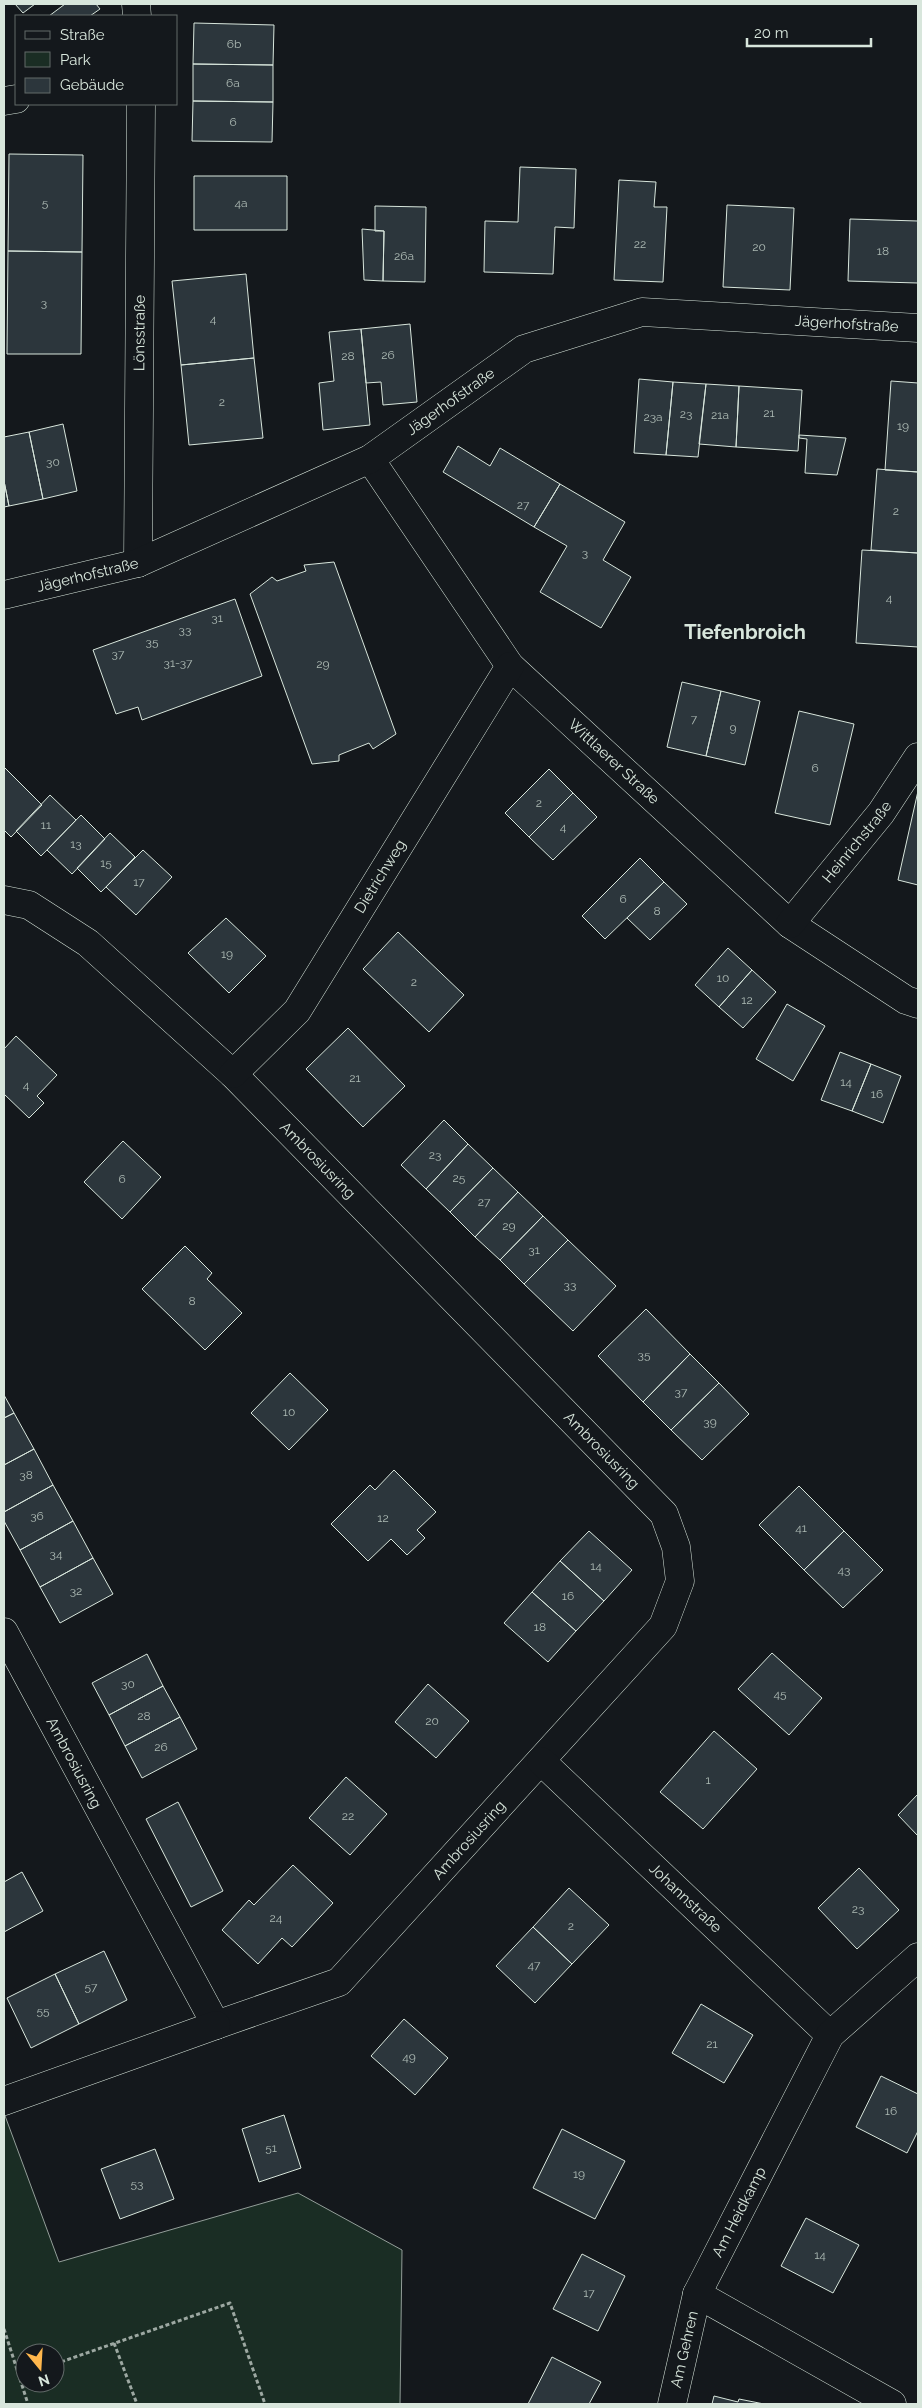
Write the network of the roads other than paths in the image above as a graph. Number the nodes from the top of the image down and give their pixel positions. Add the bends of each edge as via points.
1 (140, 105) edge
2 (918, 328) edge
3 (370, 460) junction
4 (138, 562) junction
5 (4, 595) edge
6 (510, 666) junction
7 (918, 756) edge
8 (4, 900) edge
9 (790, 924) junction
10 (918, 1004) edge
11 (233, 1074) junction
12 (4, 1632) edge
13 (540, 1761) junction
14 (918, 1957) edge
15 (216, 2025) junction
16 (830, 2035) junction
17 (4, 2101) edge
18 (697, 2294) junction
19 (672, 2404) edge
20 (892, 2404) edge

1 - 4 street, Lönsstraße
2 - 3 street, Jägerhofstraße via 642,312 524,349
3 - 4 street, Jägerhofstraße
3 - 6 street, Wittlaerer Straße
4 - 5 street, Jägerhofstraße
6 - 9 street, Wittlaerer Straße
6 - 11 street, Dietrichweg via 297,1011
7 - 9 street, Heinrichstraße via 881,813
8 - 11 street, Ambrosiusring via 28,905 88,943
9 - 10 street, Wittlaerer Straße via 906,1000
11 - 13 street, Ambrosiusring via 664,1514 676,1547 680,1581 663,1626
12 - 15 street, Ambrosiusring
13 - 15 street, Ambrosiusring via 339,1982
13 - 16 street, Johannstraße
14 - 16 street, Am Heidkamp
15 - 17 street, Ambrosiusring
16 - 18 street, Am Heidkamp
18 - 19 street, Am Gehren
18 - 20 street

